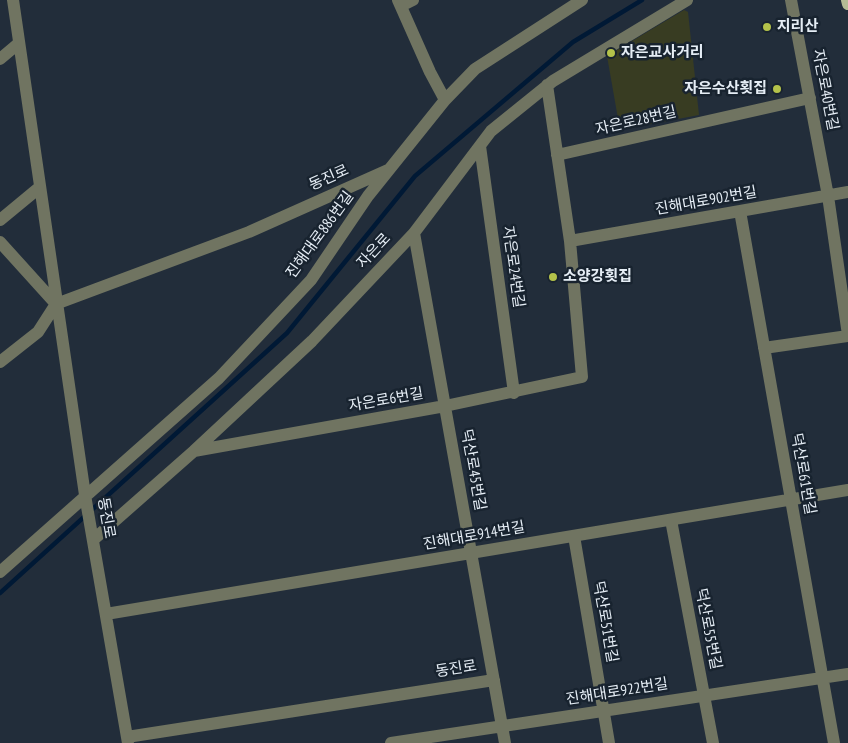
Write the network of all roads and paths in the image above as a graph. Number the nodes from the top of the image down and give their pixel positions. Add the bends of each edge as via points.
1 (13, 0) edge
2 (413, 0) edge
3 (582, 0) edge
4 (686, 0) edge
5 (791, 0) edge
6 (847, 0) edge
7 (400, 3) edge
8 (848, 4) edge
9 (19, 43) junction
10 (0, 59) edge
11 (547, 86) junction
12 (810, 98) junction
13 (445, 100) junction
14 (480, 146) junction
15 (557, 155) junction
16 (392, 168) junction
17 (40, 187) junction
18 (848, 192) edge
19 (828, 196) junction
20 (740, 211) junction
21 (0, 220) edge
22 (414, 233) junction
23 (570, 241) junction
24 (0, 242) edge
25 (56, 304) junction
26 (848, 335) edge
27 (764, 348) junction
28 (0, 362) edge
29 (514, 393) junction
30 (445, 406) junction
31 (194, 451) junction
32 (848, 490) edge
33 (85, 495) junction
34 (791, 500) junction
35 (671, 520) junction
36 (574, 536) junction
37 (93, 540) junction
38 (471, 553) junction
39 (0, 572) edge
40 (106, 614) junction
41 (848, 674) edge
42 (822, 677) junction
43 (494, 680) junction
44 (704, 696) junction
45 (604, 711) junction
46 (502, 726) junction
47 (127, 740) edge
48 (391, 743) edge
49 (505, 743) edge
50 (609, 743) edge
51 (713, 743) edge
52 (834, 743) edge

1 - 9 street, 동진로
2 - 7 street
3 - 13 street, 진해대로886번길 via 475,69
4 - 11 street, 자은로
5 - 12 street, 자은로40번길
6 - 8 main road
7 - 13 street
9 - 10 street
9 - 17 street, 동진로
11 - 14 street, 자은로 via 491,131
11 - 15 street
12 - 15 street, 자은로28번길
12 - 19 street, 자은로40번길
13 - 16 street, 진해대로886번길
14 - 22 street, 자은로
14 - 29 street, 자은로24번길
15 - 23 street
16 - 25 street, 동진로 via 249,232
16 - 33 street, 진해대로886번길 via 368,196 311,280 219,378
17 - 21 street
17 - 25 street, 동진로
18 - 19 street, 진해대로902번길
19 - 20 street, 진해대로902번길
19 - 26 street, 자은로40번길
20 - 23 street, 진해대로902번길
20 - 27 street, 덕산로61번길
22 - 30 street, 덕산로45번길
22 - 31 street, 자은로 via 312,341
23 - 29 street, 자은로6번길 via 582,377
24 - 25 street
25 - 28 street via 38,332
25 - 33 street, 동진로
26 - 27 street
27 - 34 street, 덕산로61번길
29 - 30 street, 자은로6번길
30 - 31 street, 자은로6번길
30 - 38 street, 덕산로45번길
31 - 37 street, 자은로
32 - 34 street, 진해대로914번길
33 - 37 street, 동진로
33 - 39 street, 진해대로886번길
34 - 35 street, 진해대로914번길
34 - 42 street, 덕산로61번길
35 - 36 street, 진해대로914번길
35 - 44 street, 덕산로55번길
36 - 38 street, 진해대로914번길
36 - 45 street, 덕산로51번길
37 - 40 street, 동진로
38 - 40 street, 진해대로914번길
38 - 43 street, 덕산로45번길
40 - 47 street, 동진로
41 - 42 street, 진해대로922번길
42 - 44 street, 진해대로922번길
42 - 52 street, 덕산로61번길
43 - 46 street, 덕산로45번길
43 - 47 street, 동진로
44 - 45 street, 진해대로922번길
44 - 51 street, 덕산로55번길
45 - 46 street, 진해대로922번길
45 - 50 street, 덕산로51번길
46 - 48 street, 진해대로922번길
46 - 49 street, 덕산로45번길

